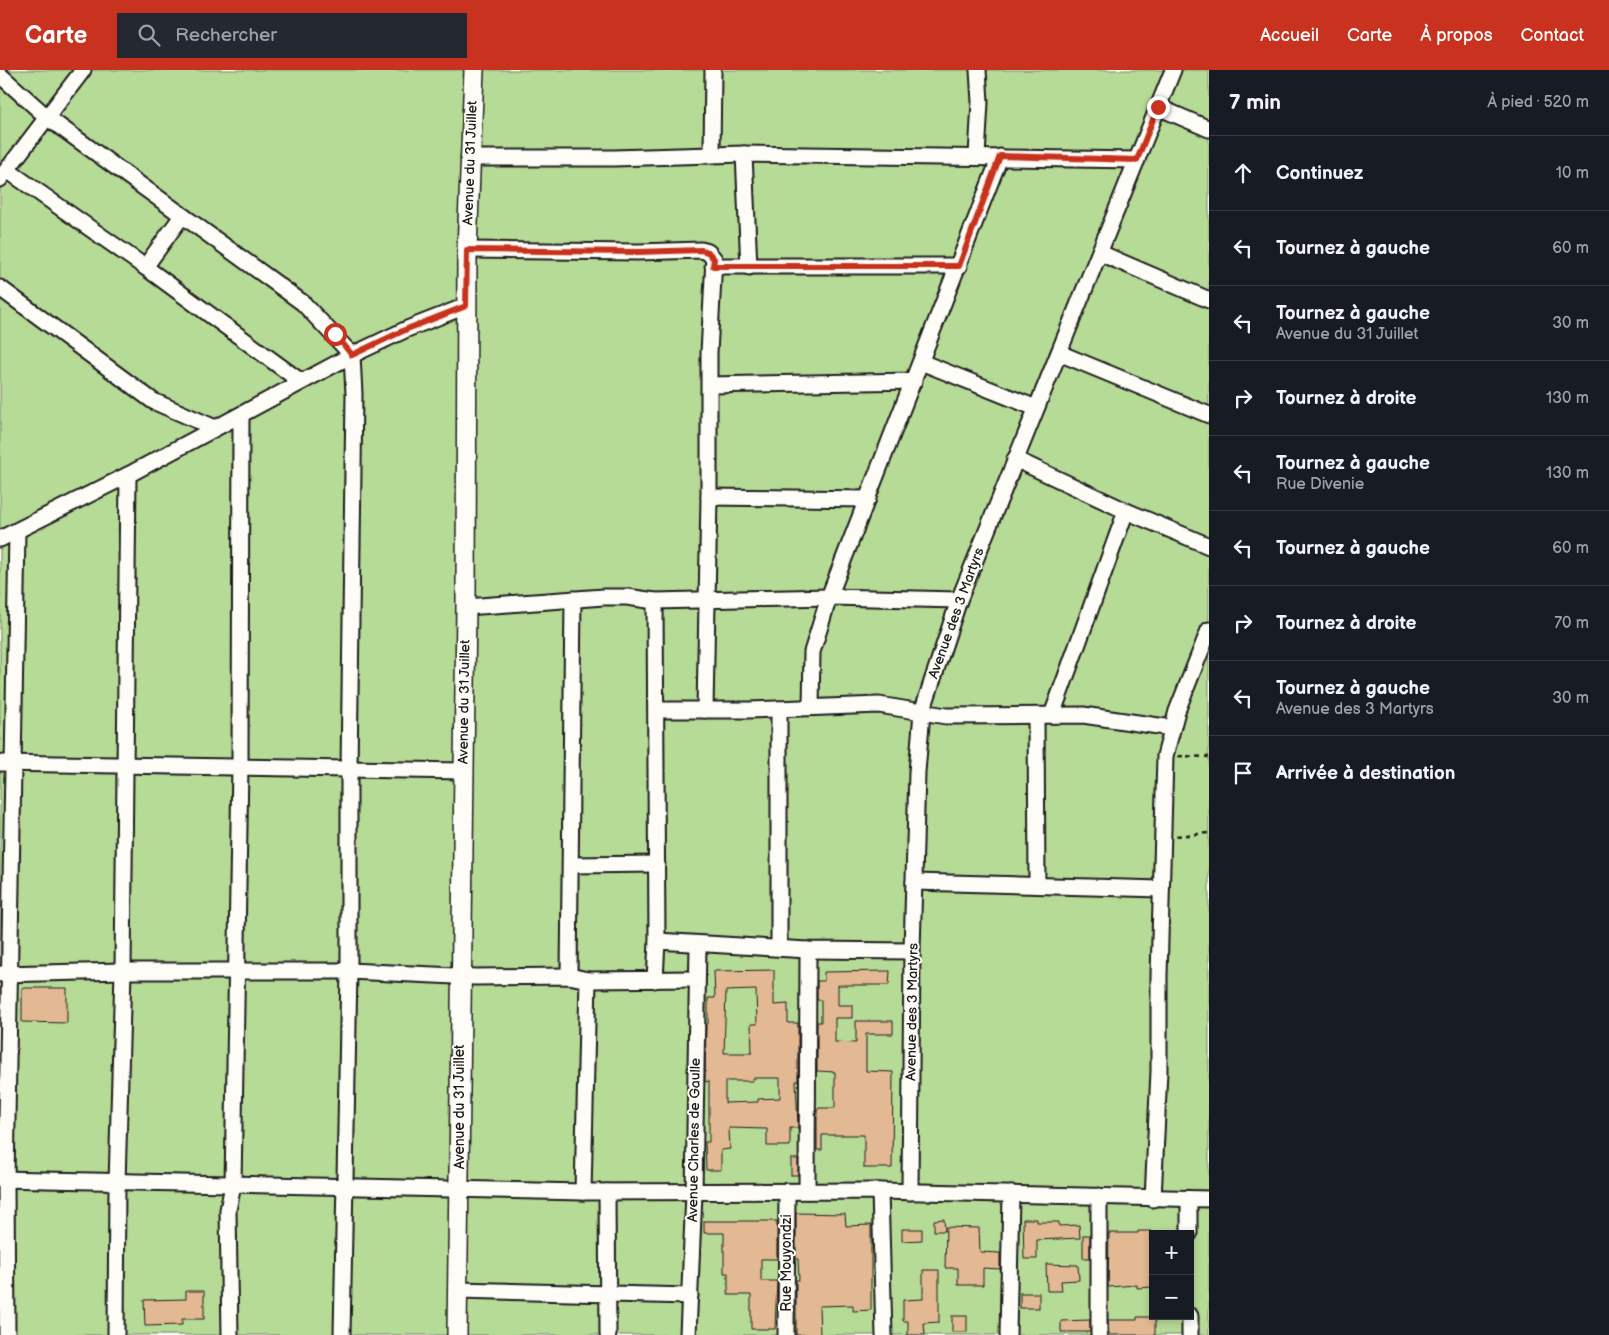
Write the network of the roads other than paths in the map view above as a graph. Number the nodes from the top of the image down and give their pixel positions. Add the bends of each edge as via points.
1 (83, 70) edge
2 (474, 70) edge
3 (713, 70) edge
4 (978, 70) edge
5 (1173, 70) edge
6 (0, 75) edge
7 (1158, 107) junction
8 (48, 118) junction
9 (1209, 128) edge
10 (744, 154) junction
11 (712, 155) junction
12 (977, 156) junction
13 (1000, 156) junction
14 (469, 158) junction
15 (1137, 160) junction
16 (4, 174) edge
17 (182, 216) junction
18 (467, 250) junction
19 (1100, 252) junction
20 (713, 266) junction
21 (959, 266) junction
22 (145, 267) junction
23 (749, 267) junction
24 (0, 288) edge
25 (1209, 300) edge
26 (466, 306) junction
27 (1059, 353) junction
28 (352, 355) junction
29 (921, 362) junction
30 (300, 381) junction
31 (914, 381) junction
32 (710, 385) junction
33 (1036, 408) junction
34 (241, 415) junction
35 (1209, 415) edge
36 (215, 428) junction
37 (1015, 459) junction
38 (128, 475) junction
39 (709, 497) junction
40 (868, 499) junction
41 (1126, 511) junction
42 (17, 531) junction
43 (0, 539) edge
44 (1209, 546) edge
45 (830, 597) junction
46 (574, 599) junction
47 (708, 599) junction
48 (959, 600) junction
49 (655, 601) junction
50 (466, 607) junction
51 (1209, 630) edge
52 (811, 707) junction
53 (779, 709) junction
54 (657, 710) junction
55 (705, 710) junction
56 (922, 712) junction
57 (1052, 715) junction
58 (1036, 716) junction
59 (1172, 728) junction
60 (7, 763) edge
61 (125, 765) junction
62 (240, 766) junction
63 (349, 769) junction
64 (463, 771) junction
65 (657, 864) junction
66 (571, 865) junction
67 (914, 882) junction
68 (1037, 885) junction
69 (1161, 888) junction
70 (658, 941) junction
71 (698, 944) junction
72 (779, 947) junction
73 (808, 950) junction
74 (912, 951) junction
75 (123, 971) junction
76 (237, 971) junction
77 (349, 971) junction
78 (5, 974) edge
79 (460, 976) junction
80 (570, 976) junction
81 (696, 979) junction
82 (588, 980) junction
83 (655, 980) junction
84 (3, 1179) edge
85 (117, 1183) junction
86 (233, 1185) junction
87 (344, 1187) junction
88 (459, 1188) junction
89 (787, 1191) junction
90 (807, 1191) junction
91 (880, 1191) junction
92 (583, 1192) junction
93 (607, 1192) junction
94 (910, 1192) junction
95 (694, 1193) junction
96 (1011, 1194) junction
97 (1099, 1196) junction
98 (1153, 1199) junction
99 (1189, 1199) junction
100 (1209, 1199) edge
101 (1189, 1230) edge
102 (457, 1290) junction
103 (609, 1295) junction
104 (690, 1296) junction
105 (1190, 1320) edge
106 (7, 1335) edge
107 (116, 1335) edge
108 (230, 1335) edge
109 (342, 1335) edge
110 (457, 1335) edge
111 (608, 1335) edge
112 (688, 1335) edge
113 (786, 1335) edge
114 (884, 1335) edge
115 (1008, 1335) edge
116 (1098, 1335) edge
117 (1190, 1335) edge

1 - 8 street
2 - 14 street, Avenue du 31 Juillet
3 - 11 street
4 - 12 street
5 - 7 street, Avenue des 3 Martyrs
6 - 8 street
7 - 9 street
7 - 15 street, Avenue des 3 Martyrs
8 - 16 street
8 - 17 street
10 - 11 street
10 - 12 street
10 - 23 street
11 - 14 street
12 - 13 street
13 - 15 street
13 - 21 street
14 - 18 street, Avenue du 31 Juillet
15 - 19 street, Avenue des 3 Martyrs
16 - 22 street
17 - 22 street
17 - 28 street via 303,303
18 - 20 street via 701,250 714,259
18 - 26 street, Avenue du 31 Juillet
19 - 25 street
19 - 27 street, Avenue des 3 Martyrs
20 - 23 street
20 - 32 street
21 - 23 street
21 - 29 street
22 - 30 street
24 - 36 street via 153,401
26 - 28 street
26 - 50 street, Avenue du 31 Juillet
27 - 33 street, Avenue des 3 Martyrs
27 - 35 street
28 - 30 street
28 - 63 street
29 - 31 street
29 - 33 street
30 - 34 street
31 - 32 street
31 - 40 street
32 - 39 street
33 - 37 street, Avenue des 3 Martyrs
34 - 36 street
34 - 62 street
36 - 38 street
37 - 41 street
37 - 48 street, Avenue des 3 Martyrs
38 - 42 street
38 - 61 street
39 - 40 street
39 - 47 street
40 - 45 street
41 - 44 street
41 - 57 street
42 - 43 street
42 - 60 street
45 - 47 street
45 - 48 street
45 - 52 street via 812,652
46 - 49 street via 627,597
46 - 50 street
46 - 66 street
47 - 49 street
47 - 55 street
48 - 56 street, Avenue des 3 Martyrs
49 - 54 street
50 - 64 street, Avenue du 31 Juillet
51 - 59 street
52 - 53 street
52 - 56 street via 879,705
53 - 55 street
53 - 72 street
54 - 55 street
54 - 65 street
56 - 58 street via 946,716
56 - 67 street, Avenue des 3 Martyrs
57 - 58 street
57 - 59 street via 1083,715
58 - 68 street
59 - 69 street via 1165,756
60 - 61 street
60 - 78 street
61 - 62 street
61 - 75 street
62 - 63 street
62 - 76 street
63 - 64 street
63 - 77 street
64 - 79 street, Avenue du 31 Juillet
65 - 66 street
65 - 70 street
66 - 80 street
67 - 68 street
67 - 74 street, Avenue des 3 Martyrs
68 - 69 street
69 - 98 street via 1160,1071
70 - 71 street
70 - 83 street
71 - 72 street
71 - 81 street, Avenue Charles de Gaulle
72 - 73 street
73 - 74 street
73 - 90 street
74 - 94 street, Avenue des 3 Martyrs
75 - 76 street
75 - 78 street
75 - 85 street
76 - 77 street
76 - 86 street
77 - 79 street
77 - 87 street
78 - 84 street
79 - 80 street
79 - 88 street, Avenue du 31 Juillet
80 - 82 street
81 - 83 street
81 - 95 street, Avenue Charles de Gaulle
82 - 83 street
82 - 92 street
84 - 85 street
84 - 106 street
85 - 86 street
85 - 107 street
86 - 87 street
86 - 108 street via 228,1210
87 - 88 street
87 - 109 street
88 - 92 street
88 - 102 street, Avenue du 31 Juillet
89 - 90 street
89 - 95 street
89 - 113 street, Rue Mouyondzi
90 - 91 street
91 - 94 street
91 - 114 street
92 - 93 street
93 - 95 street
93 - 103 street
94 - 96 street
95 - 104 street, Avenue Charles de Gaulle
96 - 97 street
96 - 115 street
97 - 98 street
97 - 116 street
98 - 99 street
99 - 100 street
99 - 101 street
102 - 103 street
102 - 110 street, Avenue du 31 Juillet
103 - 104 street
103 - 111 street
104 - 112 street, Avenue Charles de Gaulle
105 - 117 street

